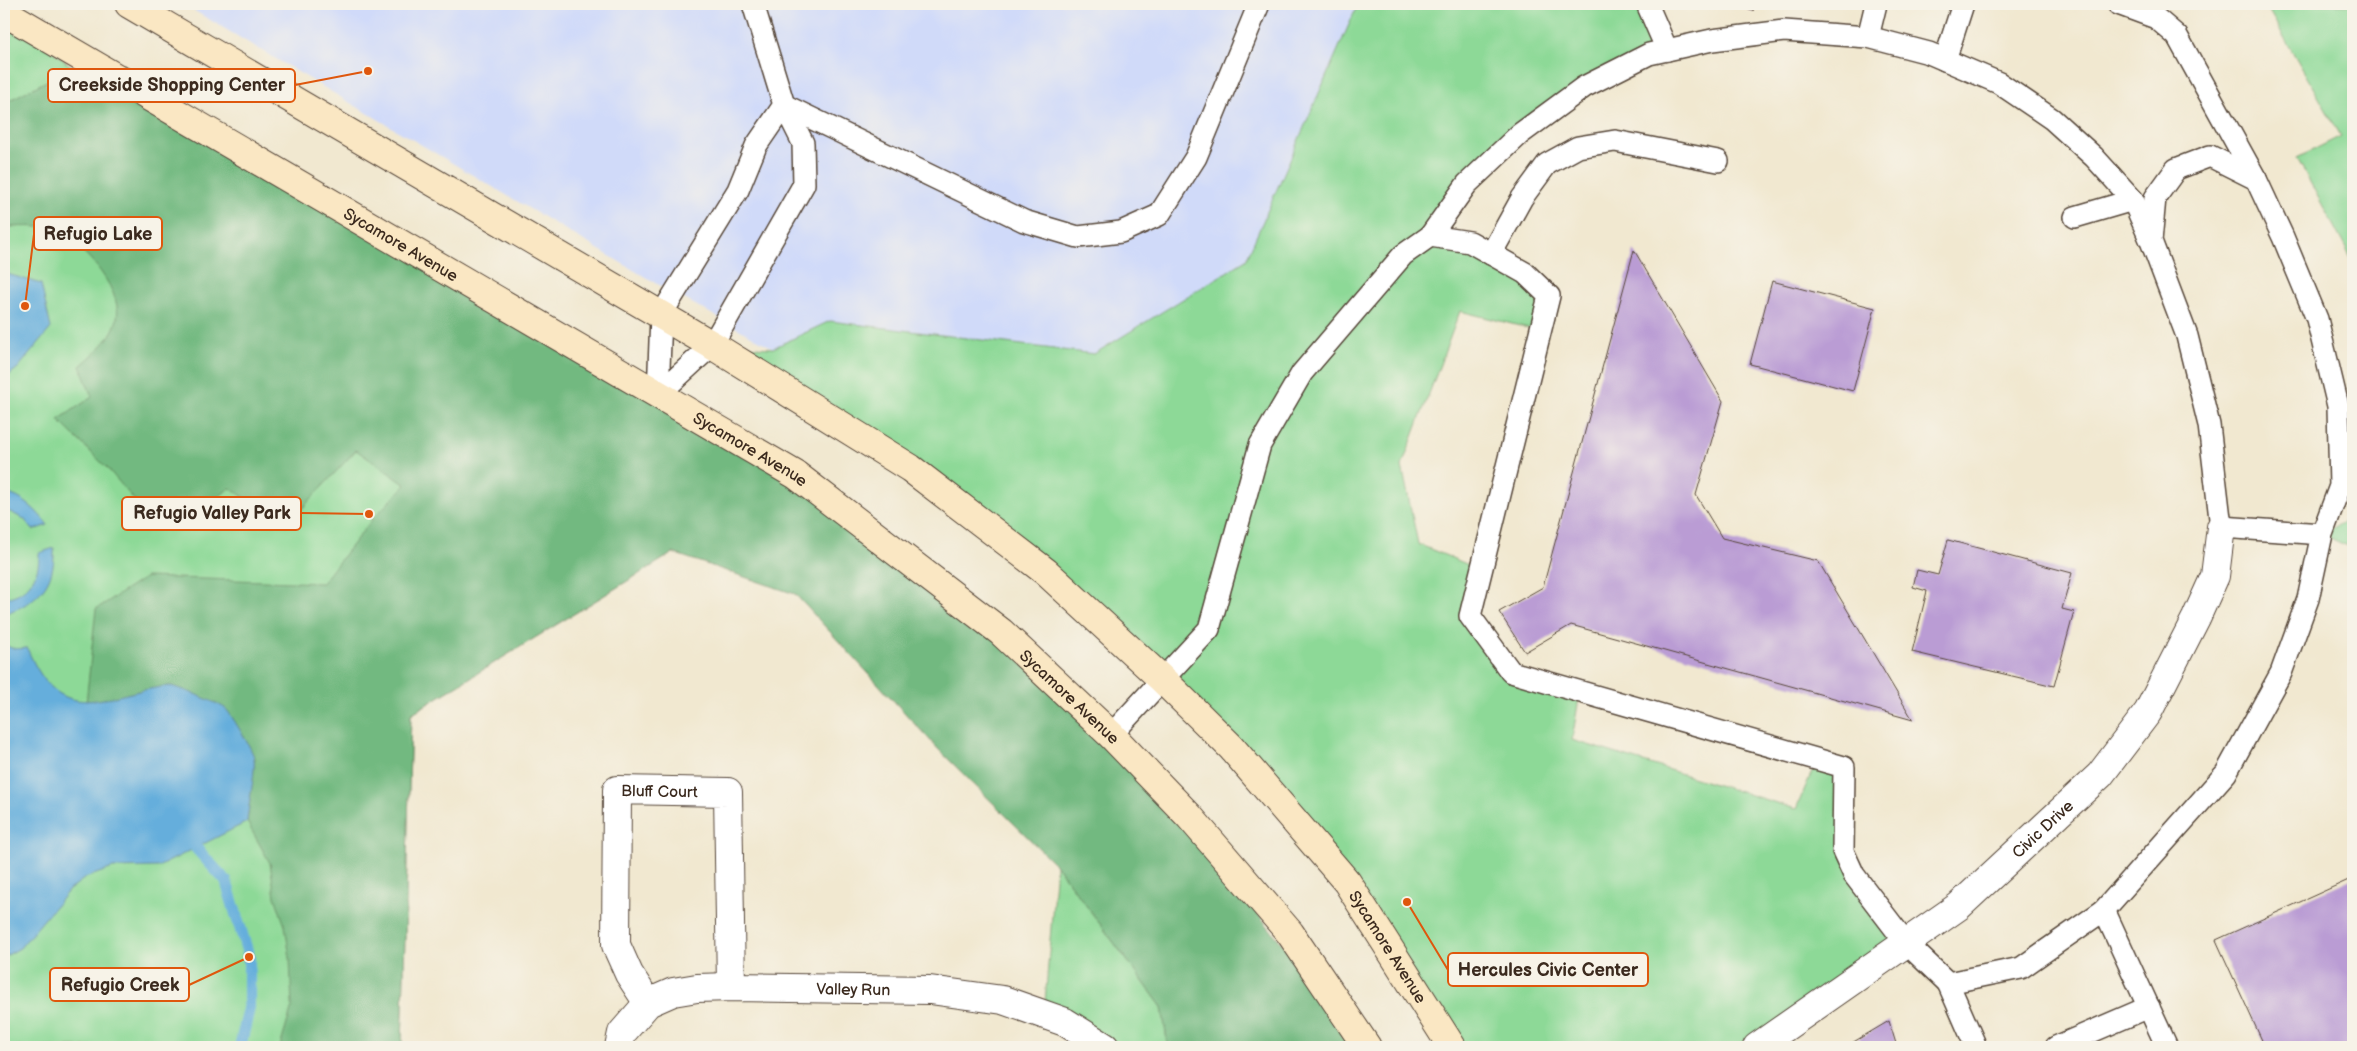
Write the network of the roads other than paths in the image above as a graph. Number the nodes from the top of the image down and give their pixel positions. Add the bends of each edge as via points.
1 (129, 4) edge
2 (753, 4) edge
3 (1260, 4) edge
4 (1647, 4) edge
5 (1876, 4) edge
6 (1963, 4) edge
7 (2118, 4) edge
8 (2146, 9) edge
9 (4, 12) edge
10 (1868, 37) junction
11 (1667, 50) junction
12 (1945, 60) junction
13 (784, 105) junction
14 (1718, 161) dead end
15 (2256, 179) junction
16 (2133, 200) junction
17 (2075, 217) dead end
18 (1430, 236) junction
19 (2151, 241) junction
20 (1491, 254) junction
21 (661, 315) junction
22 (712, 345) junction
23 (658, 396) junction
24 (2220, 527) junction
25 (2322, 534) junction
26 (1163, 680) junction
27 (1111, 735) junction
28 (2104, 910) junction
29 (1906, 943) junction
30 (1948, 983) junction
31 (731, 987) junction
32 (648, 1003) junction
33 (2148, 1007) junction
34 (618, 1047) edge
35 (1105, 1047) edge
36 (1367, 1047) edge
37 (1452, 1047) edge
38 (1757, 1047) edge
39 (1976, 1047) edge
40 (2056, 1047) edge
41 (2167, 1047) edge

1 - 21 main road, Sycamore Avenue
2 - 13 lane
3 - 13 lane via 1196,157 1159,216 1121,232 1078,237 1024,221
4 - 11 lane
5 - 10 lane
6 - 12 lane
7 - 8 lane
8 - 15 lane via 2177,36
9 - 23 main road, Sycamore Avenue
10 - 11 lane via 1784,31 1712,40
10 - 12 lane
11 - 18 lane via 1649,54 1584,87 1520,134 1467,184
12 - 16 lane via 1998,83 2052,119 2094,157
13 - 21 lane via 756,146 738,190
13 - 22 lane via 802,143 804,184
14 - 20 lane via 1615,141 1578,147 1547,164 1522,198
15 - 19 lane via 2210,156 2176,170 2155,198
15 - 25 lane via 2317,318 2338,406 2340,486
16 - 17 lane
16 - 19 lane
18 - 20 lane via 1470,242
18 - 26 lane via 1402,254 1302,373 1260,445 1209,629
19 - 24 lane via 2187,336 2209,426
20 - 29 lane via 1525,273 1549,296 1470,616 1511,672 1844,767 1842,852 1854,875
21 - 22 main road, Sycamore Avenue
21 - 23 lane
22 - 23 lane
22 - 26 main road, Sycamore Avenue via 910,468 1046,572
23 - 27 main road, Sycamore Avenue via 796,475 833,502 1001,632
24 - 25 lane
24 - 29 street, Civic Drive via 2215,576 2148,712 2100,775 1959,906
25 - 28 lane via 2308,599 2281,673 2226,774
26 - 27 lane
26 - 37 main road, Sycamore Avenue via 1231,747 1347,882
27 - 36 main road, Sycamore Avenue via 1189,816 1290,934
28 - 30 lane via 2021,968
28 - 33 lane
29 - 30 lane
29 - 38 street, Civic Drive
30 - 39 lane
31 - 32 street, Valley Run via 673,992
31 - 32 street, Bluff Court via 728,792 617,790 616,945 629,974
31 - 35 street, Valley Run via 930,990 1003,1000 1066,1022
32 - 34 street, Valley Run via 622,1033
33 - 40 lane
33 - 41 lane

